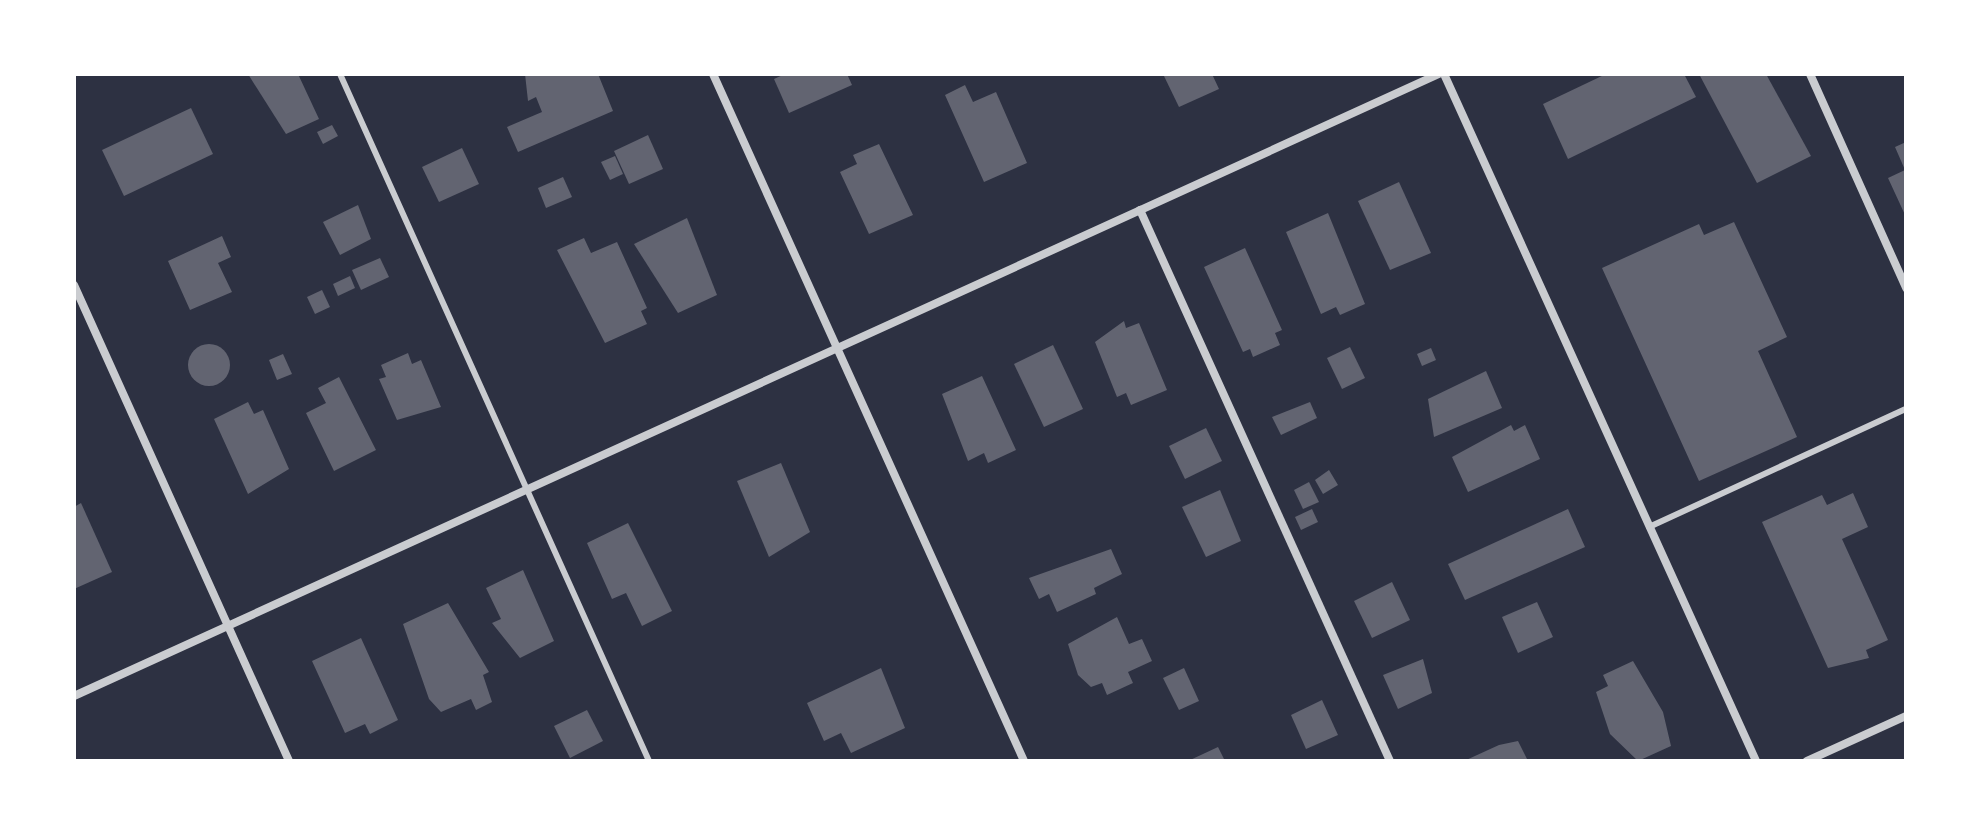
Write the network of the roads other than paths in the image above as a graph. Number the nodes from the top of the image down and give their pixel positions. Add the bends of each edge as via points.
1 (340, 74) edge
2 (713, 74) edge
3 (1442, 74) edge
4 (1810, 74) edge
5 (1140, 210) junction
6 (74, 285) edge
7 (1906, 288) edge
8 (838, 349) junction
9 (1906, 409) edge
10 (525, 489) junction
11 (1649, 527) junction
12 (227, 624) junction
13 (74, 696) edge
14 (1906, 716) edge
15 (289, 761) edge
16 (649, 761) edge
17 (1024, 761) edge
18 (1390, 761) edge
19 (1756, 761) edge
20 (1807, 761) edge

1 - 10 lane
2 - 8 street
3 - 5 street
3 - 11 street
4 - 7 street
5 - 8 street
5 - 18 street
6 - 12 street
8 - 10 street
8 - 17 street
9 - 11 lane
10 - 12 street
10 - 16 lane
11 - 19 street
12 - 13 street
12 - 15 street
14 - 20 street

